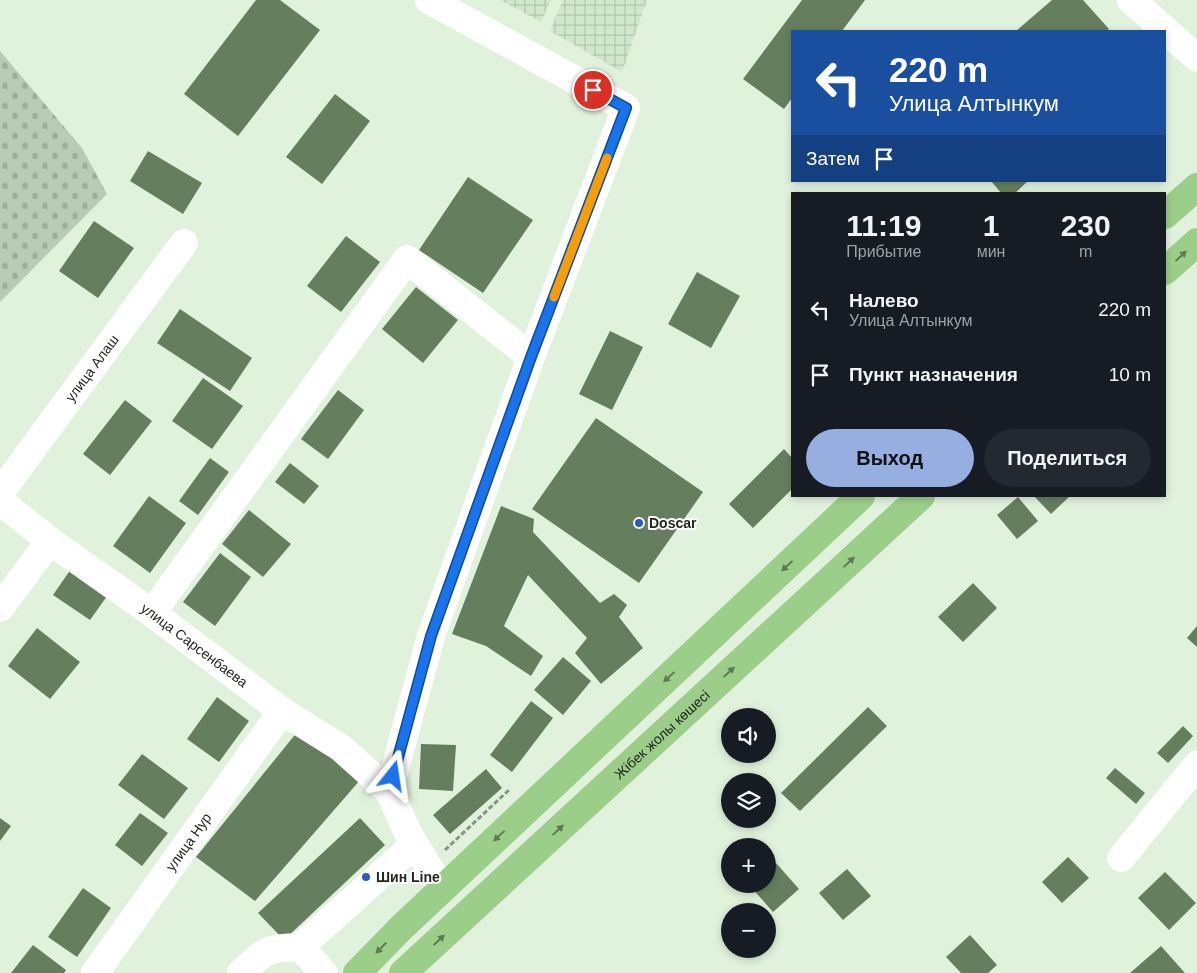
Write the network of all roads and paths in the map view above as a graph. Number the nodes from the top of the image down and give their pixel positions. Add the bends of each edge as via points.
1 (430, 0) edge
2 (1131, 0) edge
3 (1165, 30) edge
4 (1166, 31) edge
5 (1197, 58) edge
6 (1197, 187) edge
7 (1166, 214) edge
8 (1197, 242) edge
9 (184, 243) dead end
10 (1166, 270) edge
11 (531, 357) junction
12 (0, 493) edge
13 (860, 497) edge
14 (920, 497) edge
15 (0, 501) edge
16 (50, 541) junction
17 (0, 608) edge
18 (152, 613) junction
19 (282, 711) junction
20 (1197, 765) edge
21 (389, 791) junction
22 (415, 844) junction
23 (1121, 858) dead end
24 (442, 889) junction
25 (300, 947) junction
26 (96, 973) edge
27 (241, 973) edge
28 (324, 973) edge
29 (357, 973) edge
30 (403, 973) edge

1 - 11 street via 626,108
2 - 3 street
4 - 5 street
6 - 7 main road
10 -> 8 main road
9 - 12 street, улица Алаш
11 - 18 street via 407,259
11 - 21 street via 431,636
13 -> 24 main road
30 -> 14 main road, Жібек жолы көшесі
15 - 16 street, улица Сарсенбаева
16 - 17 street
16 - 18 street, улица Сарсенбаева
18 - 19 street, улица Сарсенбаева
19 - 21 street, улица Сарсенбаева via 341,748
19 - 26 street, улица Нур
20 - 23 street
21 - 22 street
22 - 24 street
22 - 25 street
24 -> 29 main road
25 - 27 street via 266,951
25 - 28 street

